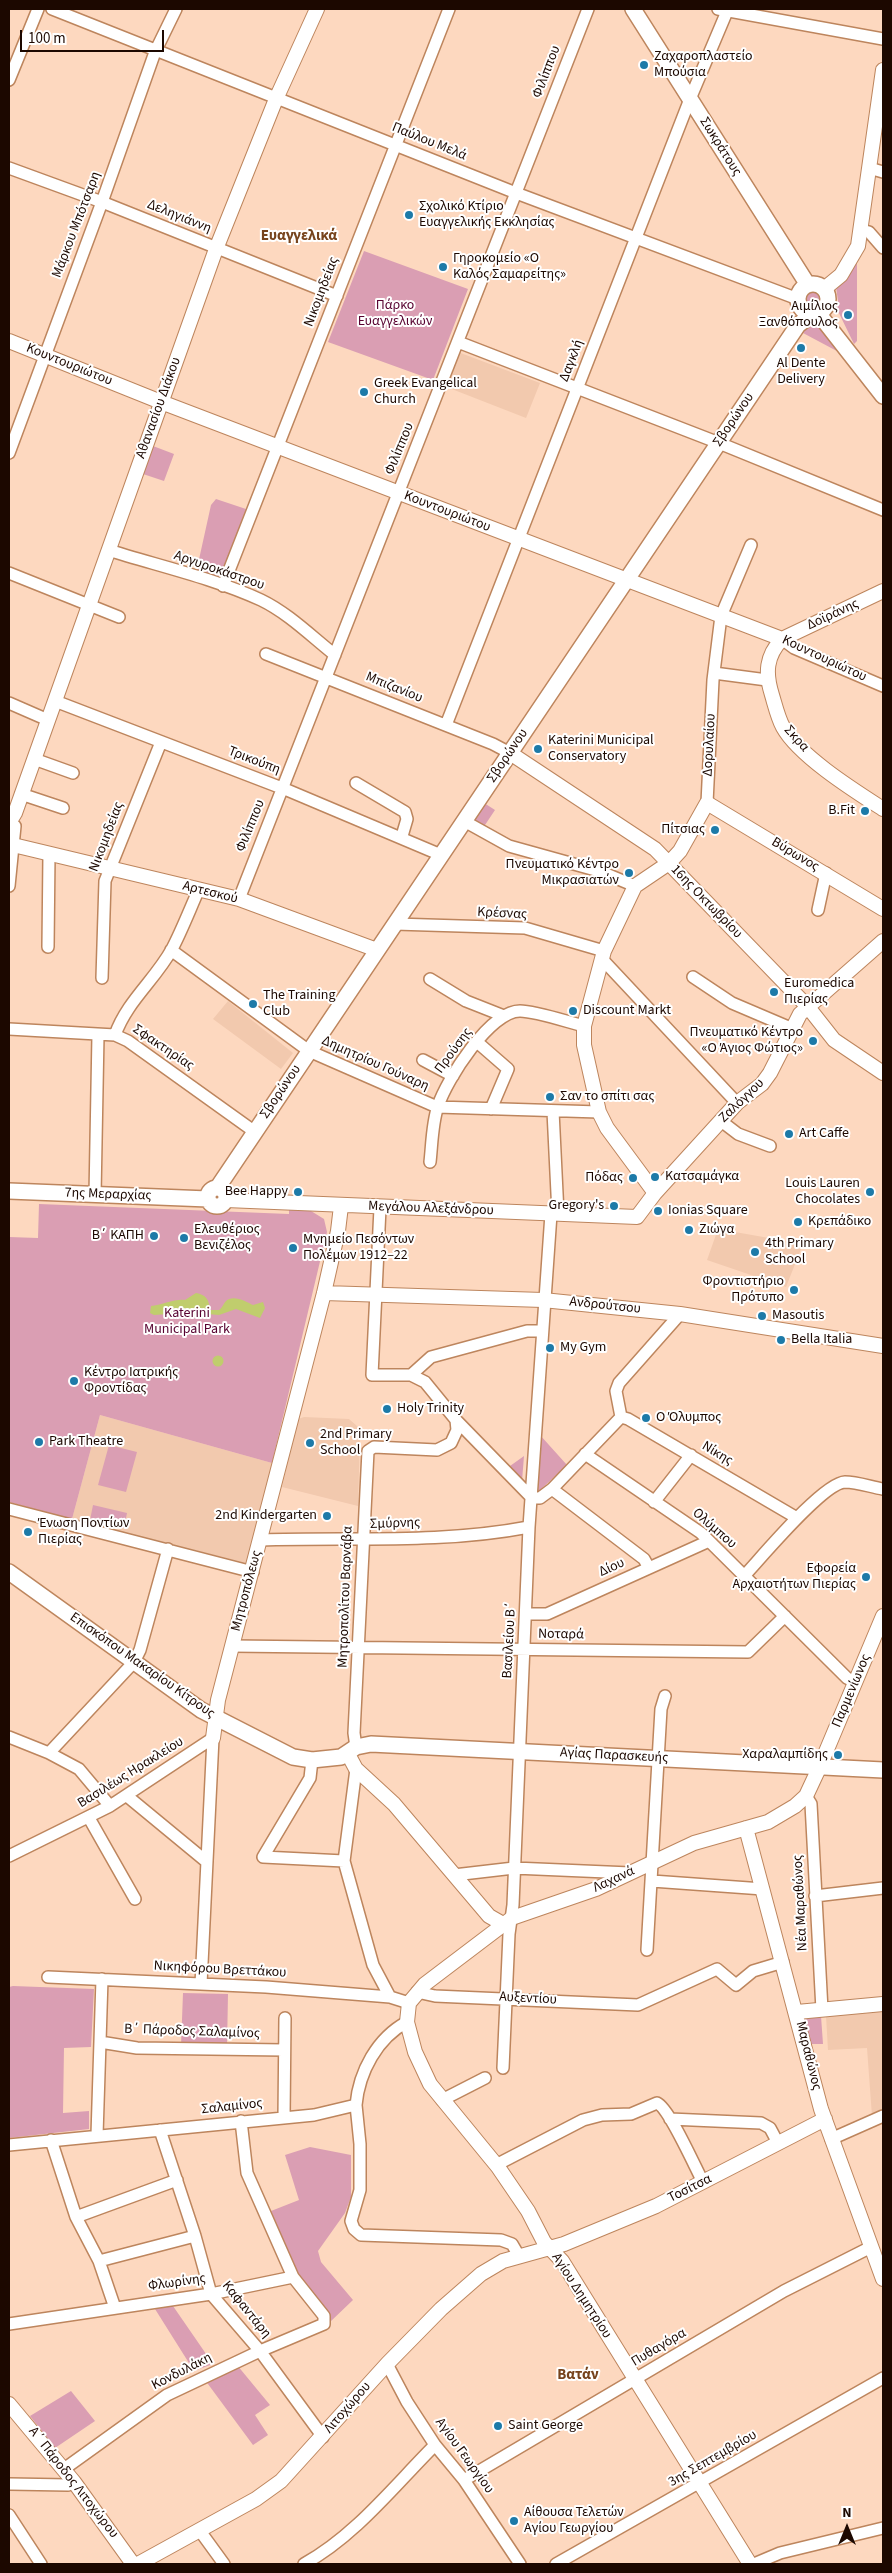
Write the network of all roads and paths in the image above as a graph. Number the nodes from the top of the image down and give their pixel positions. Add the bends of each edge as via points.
1 (38, 9) edge
2 (52, 9) edge
3 (176, 9) edge
4 (317, 9) edge
5 (448, 9) edge
6 (588, 9) edge
7 (633, 9) edge
8 (724, 9) edge
9 (883, 39) edge
10 (155, 52) junction
11 (883, 70) edge
12 (9, 80) edge
13 (276, 99) junction
14 (690, 99) junction
15 (396, 145) junction
16 (9, 168) edge
17 (869, 168) junction
18 (883, 172) edge
19 (516, 193) junction
20 (102, 202) junction
21 (861, 230) junction
22 (636, 238) junction
23 (883, 248) edge
24 (216, 249) junction
25 (808, 285) junction
26 (824, 289) junction
27 (336, 296) junction
28 (811, 308) junction
29 (9, 341) edge
30 (458, 342) junction
31 (44, 355) junction
32 (577, 388) junction
33 (882, 392) edge
34 (161, 402) junction
35 (719, 443) junction
36 (277, 446) junction
37 (9, 453) edge
38 (398, 493) junction
39 (883, 510) edge
40 (518, 539) junction
41 (751, 545) dead end
42 (108, 550) junction
43 (9, 573) edge
44 (626, 580) junction
45 (223, 586) junction
46 (883, 591) edge
47 (88, 606) junction
48 (721, 616) junction
49 (119, 617) dead end
50 (782, 639) junction
51 (266, 654) dead end
52 (334, 655) junction
53 (714, 673) junction
54 (326, 677) junction
55 (767, 680) junction
56 (883, 686) edge
57 (55, 701) junction
58 (9, 703) edge
59 (48, 720) junction
60 (446, 725) junction
61 (161, 742) junction
62 (510, 753) junction
63 (34, 759) junction
64 (73, 773) dead end
65 (356, 783) dead end
66 (282, 788) junction
67 (21, 794) junction
68 (707, 803) junction
69 (63, 808) dead end
70 (883, 809) edge
71 (464, 821) junction
72 (402, 836) junction
73 (11, 837) edge
74 (44, 852) junction
75 (442, 854) junction
76 (668, 863) junction
77 (110, 868) junction
78 (9, 871) edge
79 (826, 874) junction
80 (9, 886) edge
81 (635, 886) junction
82 (199, 889) junction
83 (239, 899) junction
84 (883, 909) edge
85 (818, 910) dead end
86 (395, 924) junction
87 (883, 941) edge
88 (48, 947) dead end
89 (171, 950) junction
90 (378, 950) junction
91 (603, 955) junction
92 (693, 977) dead end
93 (102, 978) dead end
94 (430, 979) dead end
95 (808, 1007) junction
96 (504, 1016) junction
97 (584, 1026) junction
98 (9, 1029) edge
99 (793, 1029) junction
100 (98, 1034) junction
101 (114, 1035) junction
102 (477, 1042) junction
103 (309, 1051) junction
104 (423, 1060) dead end
105 (883, 1073) edge
106 (453, 1076) junction
107 (737, 1103) junction
108 (437, 1107) junction
109 (491, 1109) junction
110 (553, 1111) junction
111 (599, 1112) junction
112 (721, 1121) junction
113 (255, 1132) junction
114 (770, 1146) dead end
115 (430, 1162) dead end
116 (9, 1190) edge
117 (655, 1193) junction
118 (222, 1194) junction
119 (95, 1195) junction
120 (208, 1199) joint
121 (340, 1206) junction
122 (380, 1208) junction
123 (554, 1214) junction
124 (637, 1217) joint
125 (324, 1293) junction
126 (375, 1294) junction
127 (543, 1300) junction
128 (680, 1314) junction
129 (541, 1331) junction
130 (883, 1346) edge
131 (411, 1375) junction
132 (620, 1417) junction
133 (456, 1420) junction
134 (585, 1454) junction
135 (691, 1455) junction
136 (552, 1489) junction
137 (883, 1489) edge
138 (532, 1498) junction
139 (654, 1502) junction
140 (9, 1509) edge
141 (797, 1518) junction
142 (529, 1527) junction
143 (261, 1540) junction
144 (363, 1540) junction
145 (709, 1541) junction
146 (168, 1550) junction
147 (649, 1568) junction
148 (9, 1572) edge
149 (253, 1572) junction
150 (744, 1576) junction
151 (526, 1614) junction
152 (785, 1616) junction
153 (883, 1616) edge
154 (232, 1646) junction
155 (360, 1649) junction
156 (524, 1650) junction
157 (134, 1662) junction
158 (855, 1682) junction
159 (665, 1696) dead end
160 (214, 1718) junction
161 (9, 1737) edge
162 (213, 1738) junction
163 (352, 1750) junction
164 (519, 1750) junction
165 (49, 1752) junction
166 (659, 1759) junction
167 (312, 1760) junction
168 (820, 1766) junction
169 (356, 1769) junction
170 (883, 1770) edge
171 (127, 1796) junction
172 (806, 1796) junction
173 (110, 1806) junction
174 (89, 1818) junction
175 (746, 1828) junction
176 (9, 1856) edge
177 (344, 1861) junction
178 (653, 1861) junction
179 (207, 1862) junction
180 (514, 1868) junction
181 (630, 1872) junction
182 (454, 1875) junction
183 (652, 1881) junction
184 (883, 1888) edge
185 (763, 1889) junction
186 (815, 1896) junction
187 (135, 1899) dead end
188 (507, 1921) junction
189 (647, 1950) dead end
190 (783, 1962) junction
191 (48, 1977) dead end
192 (102, 1979) junction
193 (201, 1984) junction
194 (417, 1992) junction
195 (390, 1997) junction
196 (508, 1997) junction
197 (409, 2003) junction
198 (883, 2004) edge
199 (822, 2010) junction
200 (797, 2012) junction
201 (285, 2018) dead end
202 (407, 2022) junction
203 (100, 2042) junction
204 (284, 2050) junction
205 (503, 2068) dead end
206 (485, 2078) dead end
207 (442, 2100) junction
208 (356, 2105) junction
209 (883, 2116) edge
210 (284, 2117) junction
211 (670, 2119) junction
212 (825, 2120) junction
213 (241, 2121) junction
214 (160, 2130) junction
215 (97, 2135) junction
216 (831, 2139) junction
217 (51, 2140) junction
218 (778, 2143) junction
219 (9, 2145) edge
220 (496, 2164) junction
221 (177, 2180) junction
222 (703, 2182) junction
223 (76, 2217) junction
224 (195, 2236) junction
225 (871, 2247) junction
226 (550, 2248) junction
227 (519, 2256) junction
228 (99, 2261) junction
229 (293, 2277) junction
230 (883, 2279) edge
231 (211, 2294) junction
232 (115, 2308) junction
233 (9, 2324) edge
234 (260, 2351) junction
235 (387, 2364) junction
236 (883, 2378) edge
237 (635, 2379) junction
238 (9, 2404) edge
239 (323, 2437) junction
240 (435, 2445) junction
241 (64, 2469) junction
242 (464, 2480) junction
243 (74, 2482) junction
244 (9, 2484) edge
245 (700, 2484) junction
246 (9, 2515) edge
247 (883, 2528) edge
248 (200, 2531) junction
249 (307, 2563) edge
250 (41, 2564) edge
251 (133, 2564) edge
252 (138, 2564) edge
253 (224, 2564) edge
254 (520, 2564) edge
255 (556, 2564) edge
256 (750, 2564) edge
257 (754, 2564) edge

1 - 12 street
2 - 10 street, Παύλου Μελά
3 - 10 street, Μάρκου Μπότσαρη
4 - 13 street, Αθανασίου Διάκου
5 - 15 street, Νικομηδείας
6 - 19 street, Φιλίππου
7 - 14 main road, Σωκράτους
8 - 9 street
8 - 14 street, Δαγκλή
10 - 13 street, Παύλου Μελά
10 - 20 street, Μάρκου Μπότσαρη
11 - 17 street
13 - 15 street, Παύλου Μελά
13 - 24 street, Αθανασίου Διάκου
14 - 22 street, Δαγκλή
14 - 25 main road, Σωκράτους
15 - 19 street, Παύλου Μελά
15 - 27 street, Νικομηδείας
16 - 20 street, Δεληγιάννη
17 - 18 street
17 - 21 street
19 - 22 street, Παύλου Μελά
19 - 30 street, Φιλίππου
20 - 24 street, Δεληγιάννη
20 - 31 street, Μάρκου Μπότσαρη
21 - 23 street via 869,232
21 - 26 street via 852,259 841,275
22 - 28 street, Παύλου Μελά
22 - 32 street, Δαγκλή
24 - 27 street, Δεληγιάννη
24 - 34 street, Αθανασίου Διάκου
25 - 26 main road via 817,284
25 - 28 main road, Σβορώνου via 800,290
26 - 28 main road via 828,296
27 - 36 street, Νικομηδείας
28 - 33 main road
28 - 35 main road, Σβορώνου
29 - 31 street, Κουντουριώτου
30 - 32 street
30 - 38 street, Φιλίππου
31 - 34 street, Κουντουριώτου
31 - 37 street, Μάρκου Μπότσαρη
32 - 35 street
32 - 40 street, Δαγκλή
34 - 36 street, Κουντουριώτου
34 - 42 street, Αθανασίου Διάκου
35 - 39 street
35 - 44 main road, Σβορώνου
36 - 38 street, Κουντουριώτου
36 - 45 street, Νικομηδείας
38 - 40 street, Κουντουριώτου
38 - 52 street, Φιλίππου
40 - 44 street, Κουντουριώτου
40 - 60 street, Δαγκλή
41 - 48 street, Δορυλαίου
42 - 45 street, Αργυροκάστρου
42 - 47 street, Αθανασίου Διάκου
43 - 47 street
44 - 48 street, Κουντουριώτου
44 - 62 main road, Σβορώνου
45 - 52 street, Αργυροκάστρου via 278,610
46 - 50 street, Δοϊράνης
47 - 49 street
47 - 57 street, Αθανασίου Διάκου
48 - 50 street, Κουντουριώτου
48 - 53 street, Δορυλαίου
50 - 55 street, Σκρα via 771,651
50 - 56 street, Κουντουριώτου via 794,648
51 - 54 street, Μπιζανίου
52 - 54 street, Φιλίππου
53 - 55 street
53 - 68 street, Δορυλαίου
54 - 60 street, Μπιζανίου
54 - 66 street, Φιλίππου
55 - 70 street, Σκρα via 788,736 833,776
57 - 59 street, Αθανασίου Διάκου
57 - 61 street, Τρικούπη
58 - 59 street
59 - 63 street, Αθανασίου Διάκου
60 - 62 street, Μπιζανίου
61 - 66 street, Τρικούπη
61 - 77 street, Νικομηδείας
62 - 71 main road, Σβορώνου
62 - 76 street, 16ης Οκτωβρίου via 648,843
63 - 64 street
63 - 67 street, Αθανασίου Διάκου
65 - 72 street via 405,812 407,819
66 - 72 street, Τρικούπη
66 - 83 street, Φιλίππου
67 - 69 street
67 - 73 street, Αθανασίου Διάκου
68 - 76 street, Δορυλαίου via 680,851
68 - 79 street, Βύρωνος
71 - 75 main road, Σβορώνου
71 - 81 street via 509,846 599,871
72 - 75 street, Τρικούπη
73 - 74 street, Αρτεσκού
73 - 78 street
74 - 77 street, Αρτεσκού
74 - 88 street
75 - 86 main road, Σβορώνου
76 - 81 street, Δορυλαίου
76 - 95 street, 16ης Οκτωβρίου
77 - 82 street, Αρτεσκού
77 - 93 street, Νικομηδείας via 105,881
78 - 80 street
79 - 84 street, Βύρωνος
79 - 85 street
81 - 91 street
82 - 83 street, Αρτεσκού
82 - 89 street
83 - 90 street, Αρτεσκού
86 - 90 main road, Σβορώνου
86 - 91 street, Κρέσνας via 525,928
87 - 95 street, Ζαλόγγου
89 - 101 street via 134,999
89 - 103 street, Δημητρίου Γούναρη
90 - 103 main road, Σβορώνου
91 - 97 street
91 - 107 street
92 - 99 street via 732,1003
94 - 96 street via 466,1001
95 - 99 street, Ζαλόγγου via 800,1014
95 - 105 street, 16ης Οκτωβρίου via 834,1040
96 - 97 street via 520,1011
96 - 102 street, Προύσης
97 - 111 street via 584,1045
98 - 100 street, Σφακτηρίας
99 - 107 street, Ζαλόγγου via 762,1084
100 - 101 street, Σφακτηρίας
100 - 119 street
101 - 113 street, Σφακτηρίας via 128,1041
102 - 106 street, Προύσης
102 - 109 street via 508,1069
103 - 108 street, Δημητρίου Γούναρη
103 - 113 main road, Σβορώνου
104 - 106 street
106 - 108 street, Προύσης
107 - 112 street, Ζαλόγγου
108 - 109 street, Δημητρίου Γούναρη
108 - 115 street, Προύσης
109 - 110 street, Δημητρίου Γούναρη
110 - 111 street, Δημητρίου Γούναρη
110 - 123 street, Βασιλείου Β΄
111 - 117 street via 607,1128
112 - 114 street via 738,1134
112 - 117 street, Ζαλόγγου
113 - 118 main road, Σβορώνου
116 - 119 main road, 7ης Μεραρχίας
117 - 124 street, Ζαλόγγου
118 - 120 main road, Σβορώνου via 210,1191
118 - 121 street, Μεγάλου Αλεξάνδρου
119 - 120 main road, 7ης Μεραρχίας
121 - 122 street, Μεγάλου Αλεξάνδρου
121 - 125 street, Μητροπόλεως via 338,1231
122 - 123 street, Μεγάλου Αλεξάνδρου
122 - 126 street
123 - 124 street, Μεγάλου Αλεξάνδρου
123 - 127 street, Βασιλείου Β΄
125 - 126 street, Ανδρούτσου
125 - 143 street, Μητροπόλεως
126 - 127 street, Ανδρούτσου
126 - 131 street via 372,1375
127 - 128 street, Ανδρούτσου
127 - 129 street, Βασιλείου Β΄
128 - 130 street, Ανδρούτσου
128 - 132 street via 619,1383 616,1391
129 - 131 street via 527,1331 431,1357
129 - 138 street, Βασιλείου Β΄
131 - 133 street via 426,1382
132 - 134 street
132 - 135 street, Νίκης
133 - 138 street
133 - 144 street, Μητροπολίτου Βαρνάβα via 457,1430 451,1442 437,1450 370,1448
134 - 136 street
134 - 139 street, Ολύμπου
135 - 139 street
135 - 141 street, Νίκης
136 - 138 street via 540,1498
136 - 147 street via 644,1559
137 - 141 street via 844,1482 834,1486
138 - 142 street, Βασιλείου Β΄
139 - 145 street, Ολύμπου
140 - 146 street
141 - 150 street
142 - 144 street, Σμύρνης via 462,1538
142 - 151 street, Βασιλείου Β΄
143 - 144 street, Σμύρνης
143 - 149 street, Μητροπόλεως
144 - 155 street, Μητροπολίτου Βαρνάβα
145 - 147 street, Δίου
145 - 150 street, Ολύμπου
146 - 149 street
146 - 157 street
147 - 151 street, Δίου via 547,1614
148 - 157 main road, Επισκόπου Μακαρίου Κίτρους
149 - 154 street, Μητροπόλεως
150 - 152 street, Ολύμπου
151 - 156 street, Βασιλείου Β΄
152 - 156 street, Νοταρά via 748,1652
152 - 158 street, Ολύμπου via 847,1678
153 - 158 street, Παρμενίωνος
154 - 155 street, Νοταρά
154 - 160 street, Μητροπόλεως
155 - 156 street, Νοταρά
155 - 163 street, Μητροπολίτου Βαρνάβα
156 - 164 street, Βασιλείου Β΄
157 - 160 main road, Επισκόπου Μακαρίου Κίτρους
157 - 165 street
158 - 168 street, Παρμενίωνος
159 - 166 street via 661,1709
160 - 162 street, Μητροπόλεως
160 - 167 main road, Επισκόπου Μακαρίου Κίτρους via 293,1756
161 - 165 street
162 - 171 street, Βασιλέως Ηρακλείου
162 - 179 street, Μητροπόλεως
163 - 164 main road, Αγίας Παρασκευής via 371,1744
163 - 167 main road, Επισκόπου Μακαρίου Κίτρους
163 - 169 street
164 - 166 main road, Αγίας Παρασκευής
164 - 180 street, Βασιλείου Β΄
165 - 173 street via 79,1769
166 - 168 main road, Αγίας Παρασκευής
166 - 178 street
167 - 177 street via 310,1778 263,1857
168 - 170 main road, Αγίας Παρασκευής
168 - 172 street, Λαχανά
169 - 177 street
169 - 182 street via 394,1804
171 - 173 street, Βασιλέως Ηρακλείου
171 - 179 street
172 - 175 street, Λαχανά via 780,1816
172 - 186 street, Νέα Μαραθώνος via 810,1804
173 - 174 street, Βασιλέως Ηρακλείου
174 - 176 street, Βασιλέως Ηρακλείου
174 - 187 street
175 - 178 street, Λαχανά via 694,1843
175 - 185 street, Μαραθώνος
177 - 195 street via 373,1965
178 - 181 street, Λαχανά
178 - 183 street
179 - 193 street, Μητροπόλεως
180 - 181 street
180 - 182 street
180 - 188 street, Βασιλείου Β΄
181 - 188 street, Λαχανά via 596,1889
182 - 188 street via 489,1916
183 - 185 street
183 - 189 street
184 - 186 street
185 - 190 street, Μαραθώνος
186 - 199 street, Νέα Μαραθώνος
188 - 194 street, Λαχανά
188 - 196 street, Βασιλείου Β΄
190 - 196 street, Αυξεντίου via 753,1971 734,1985 717,1969 638,2005
190 - 200 street, Μαραθώνος
191 - 192 street, Νικηφόρου Βρεττάκου
192 - 193 street, Νικηφόρου Βρεττάκου
192 - 203 street
193 - 195 street, Νικηφόρου Βρεττάκου
194 - 196 street, Αυξεντίου via 435,1996
194 - 197 street, Λαχανά
195 - 197 street
196 - 205 street, Βασιλείου Β΄
197 - 202 street, Αγίου Δημητρίου
198 - 199 street
199 - 200 street
200 - 212 street, Μαραθώνος
201 - 204 street
202 - 207 street, Αγίου Δημητρίου via 415,2052 430,2084
202 - 208 street via 383,2038 362,2076
203 - 204 street, Β΄ Πάροδος Σαλαμίνος via 137,2048
203 - 215 street
204 - 210 street
206 - 207 street
207 - 220 street, Αγίου Δημητρίου
208 - 210 street, Σαλαμίνος via 324,2113
208 - 227 street via 360,2190 351,2221 354,2229 361,2235 501,2240 512,2244
209 - 216 street
210 - 213 street, Σαλαμίνος
211 - 218 street via 761,2124 770,2128
211 - 220 street via 657,2103 631,2114 589,2118 567,2126
211 - 222 street
212 - 216 street, Μαραθώνος
212 - 218 street, Τοσίτσα
213 - 214 street, Σαλαμίνος
213 - 229 street via 247,2173
214 - 215 street, Σαλαμίνος
214 - 221 street, Καφαντάρη
215 - 217 street, Σαλαμίνος
216 - 225 street, Μαραθώνος
217 - 219 street, Σαλαμίνος
217 - 223 street
218 - 222 street, Τοσίτσα
220 - 226 street, Αγίου Δημητρίου
221 - 223 street
221 - 224 street, Καφαντάρη
222 - 226 street, Τοσίτσα via 656,2206
223 - 228 street
224 - 228 street
224 - 231 street, Καφαντάρη
225 - 230 street, Μαραθώνος
225 - 237 street, Πυθαγόρα via 784,2291
226 - 227 street, Λιτοχώρου
226 - 237 street, Αγίου Δημητρίου via 562,2261
227 - 235 street, Λιτοχώρου via 481,2274 441,2308
228 - 232 street
229 - 231 street, Φλωρίνης
229 - 234 street, Κονδυλάκη via 324,2316 325,2322
231 - 232 street, Φλωρίνης
231 - 234 street, Καφαντάρη
232 - 233 street, Φλωρίνης
234 - 239 street, Καφαντάρη
234 - 241 street, Κονδυλάκη via 167,2395
235 - 239 street, Λιτοχώρου
235 - 240 street, Αγίου Γεωργίου
236 - 245 street, 3ης Σεπτεμβρίου
237 - 242 street, Πυθαγόρα
237 - 245 street, Αγίου Δημητρίου
238 - 241 street, Α΄ Πάροδος Λιτοχώρου
239 - 248 street, Λιτοχώρου via 281,2481
240 - 242 street, Αγίου Γεωργίου
240 - 249 street via 354,2527
241 - 243 street, Α΄ Πάροδος Λιτοχώρου
242 - 254 street, Αγίου Γεωργίου
243 - 244 street via 68,2485
243 - 251 street, Α΄ Πάροδος Λιτοχώρου
245 - 255 street, 3ης Σεπτεμβρίου
245 - 256 street, Αγίου Δημητρίου
246 - 250 street
247 - 257 street via 780,2553
248 - 252 street, Λιτοχώρου
248 - 253 street

